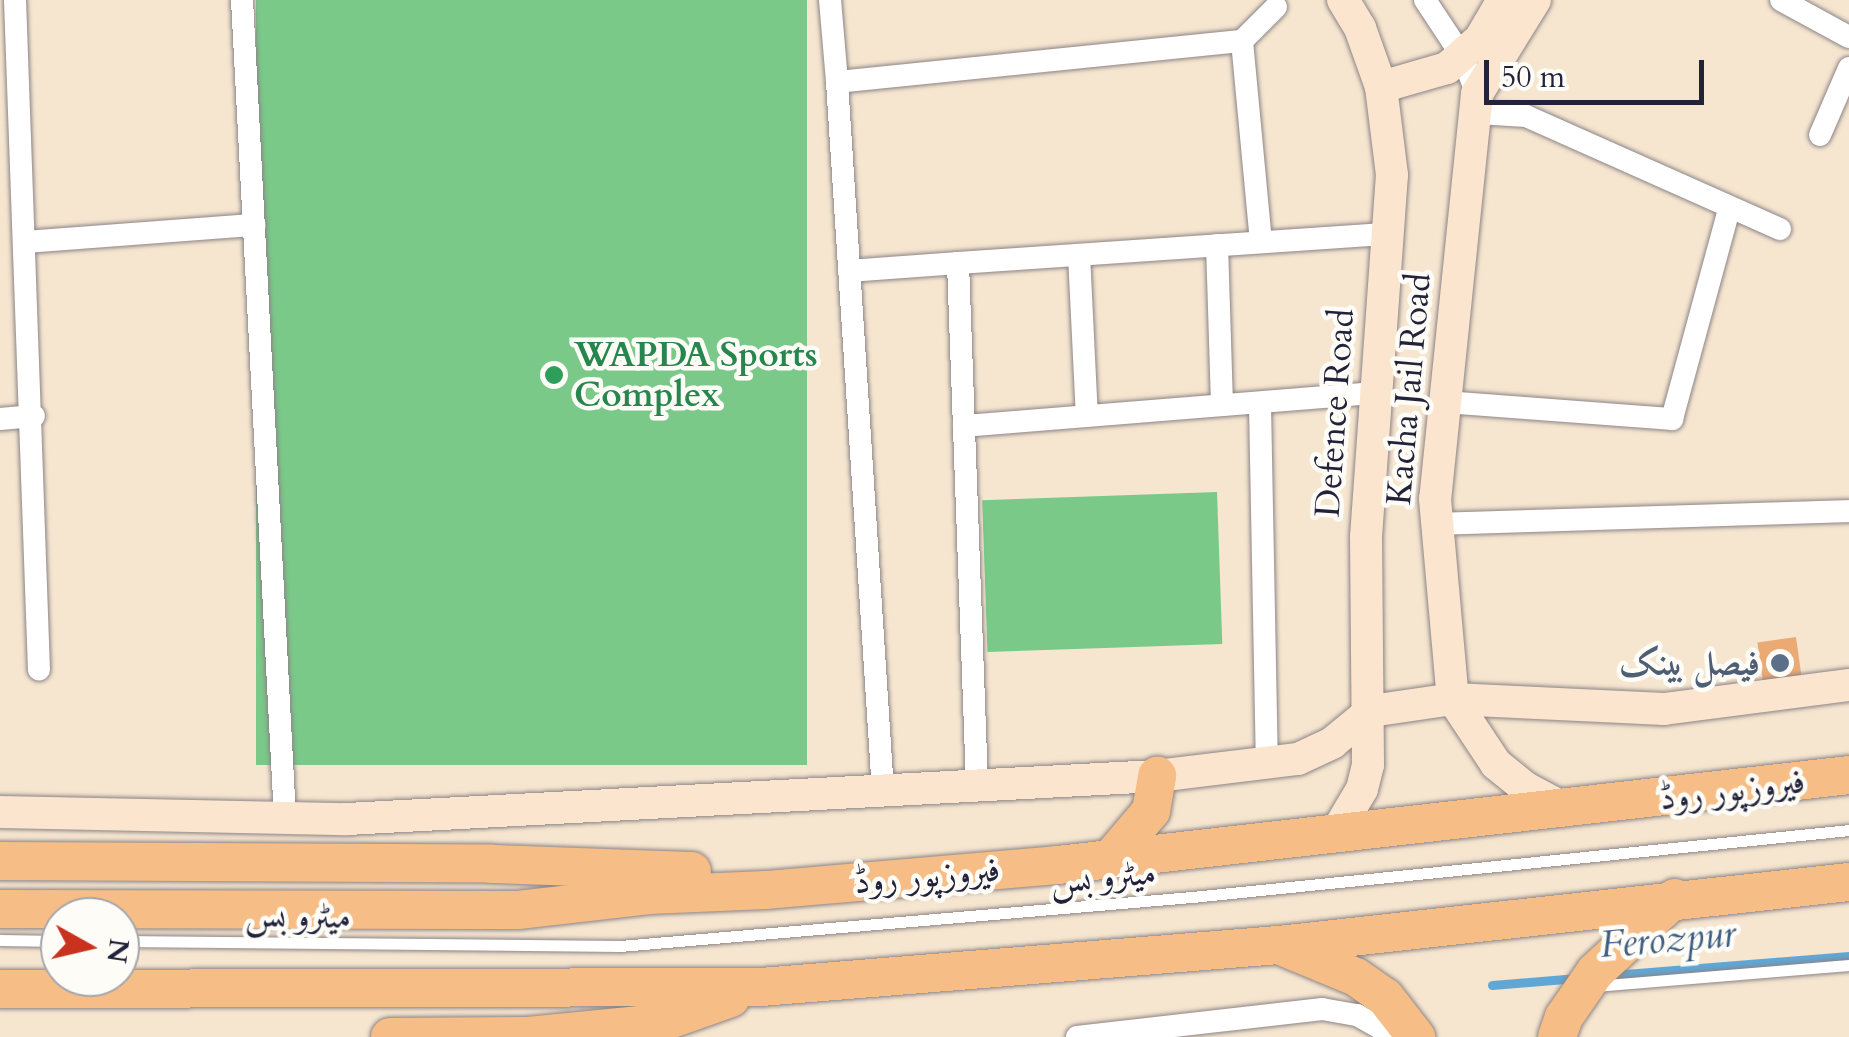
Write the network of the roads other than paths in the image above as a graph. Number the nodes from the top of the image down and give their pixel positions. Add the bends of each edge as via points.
1 (16, 0) edge
2 (242, 0) edge
3 (830, 0) edge
4 (1343, 0) edge
5 (1426, 0) edge
6 (1504, 0) edge
7 (1535, 0) edge
8 (1781, 0) edge
9 (1276, 7) dead end
10 (1849, 37) edge
11 (1242, 42) junction
12 (1462, 56) junction
13 (1849, 68) edge
14 (9, 76) edge
15 (837, 82) junction
16 (1381, 87) junction
17 (1477, 104) junction
18 (1820, 135) dead end
19 (1728, 209) junction
20 (254, 225) junction
21 (1780, 229) dead end
22 (1388, 234) junction
23 (26, 242) junction
24 (1262, 242) junction
25 (1217, 246) junction
26 (1079, 255) junction
27 (958, 263) junction
28 (849, 271) junction
29 (1374, 393) junction
30 (1446, 402) junction
31 (1260, 404) junction
32 (1222, 406) junction
33 (34, 416) junction
34 (1087, 416) junction
35 (0, 419) edge
36 (964, 426) junction
37 (1849, 512) edge
38 (1437, 524) junction
39 (39, 670) dead end
40 (1849, 685) edge
41 (1452, 699) junction
42 (1371, 711) junction
43 (1267, 765) junction
44 (1849, 775) edge
45 (1157, 776) junction
46 (977, 784) junction
47 (884, 792) junction
48 (1567, 810) junction
49 (0, 812) edge
50 (285, 818) junction
51 (1849, 830) edge
52 (1336, 833) junction
53 (1111, 858) junction
54 (0, 861) edge
55 (1849, 882) edge
56 (766, 890) junction
57 (1675, 898) junction
58 (0, 908) edge
59 (0, 940) edge
60 (40, 940) edge
61 (140, 942) edge
62 (1278, 945) junction
63 (1849, 965) edge
64 (1585, 986) junction
65 (761, 988) junction
66 (0, 989) edge
67 (1159, 1033) edge
68 (390, 1037) edge
69 (1077, 1037) edge
70 (1396, 1037) edge
71 (1416, 1037) edge
72 (1557, 1037) edge

1 - 14 street
2 - 20 street
3 - 15 street
4 - 16 street, Defence Road
5 - 12 street
6 - 12 street
7 - 17 street, Kacha Jail Road
8 - 10 street
9 - 11 street
11 - 15 street
11 - 24 street
12 - 16 street via 1431,75
12 - 17 street
13 - 18 street
14 - 23 street
15 - 28 street
16 - 22 street, Defence Road via 1392,175
17 - 19 street via 1526,116
17 - 30 street, Kacha Jail Road
19 - 21 street
19 - 30 street via 1672,418
20 - 23 street
20 - 50 street
22 - 24 street
22 - 29 street, Defence Road
23 - 33 street
24 - 25 street
25 - 26 street
25 - 32 street
26 - 27 street
26 - 34 street
27 - 28 street
27 - 36 street
28 - 47 street
29 - 31 street
29 - 42 street, Defence Road via 1364,621
30 - 38 street, Kacha Jail Road
31 - 32 street
31 - 43 street
32 - 34 street
33 - 35 street
33 - 39 street
34 - 36 street
36 - 46 street
37 - 38 street
38 - 41 street, Kacha Jail Road
40 - 41 street via 1664,708
41 - 42 street
41 - 48 street, Kacha Jail Road via 1496,764
42 - 43 street via 1332,744
42 - 52 street, Defence Road via 1362,789
43 - 45 street
44 - 48 main road, فیروزپور روڈ
45 - 46 street
45 - 53 main road via 1151,811
46 - 47 street
47 - 50 street
48 - 52 main road, فیروزپور روڈ
49 - 50 street
51 - 61 lane, میٹرو بس via 1192,897 638,944
52 - 53 main road, فیروزپور روڈ
53 - 56 main road, فیروزپور روڈ
54 - 56 main road via 722,872
55 - 57 main road
56 - 58 main road, فیروزپور روڈ via 518,910
57 - 62 main road
57 - 64 main road
59 - 60 lane
62 - 65 main road
62 - 71 main road via 1385,996
63 - 64 lane
64 - 72 main road
65 - 66 main road
65 - 68 main road via 660,1023 528,1036
67 - 69 street
67 - 70 street via 1322,1009 1357,1015

